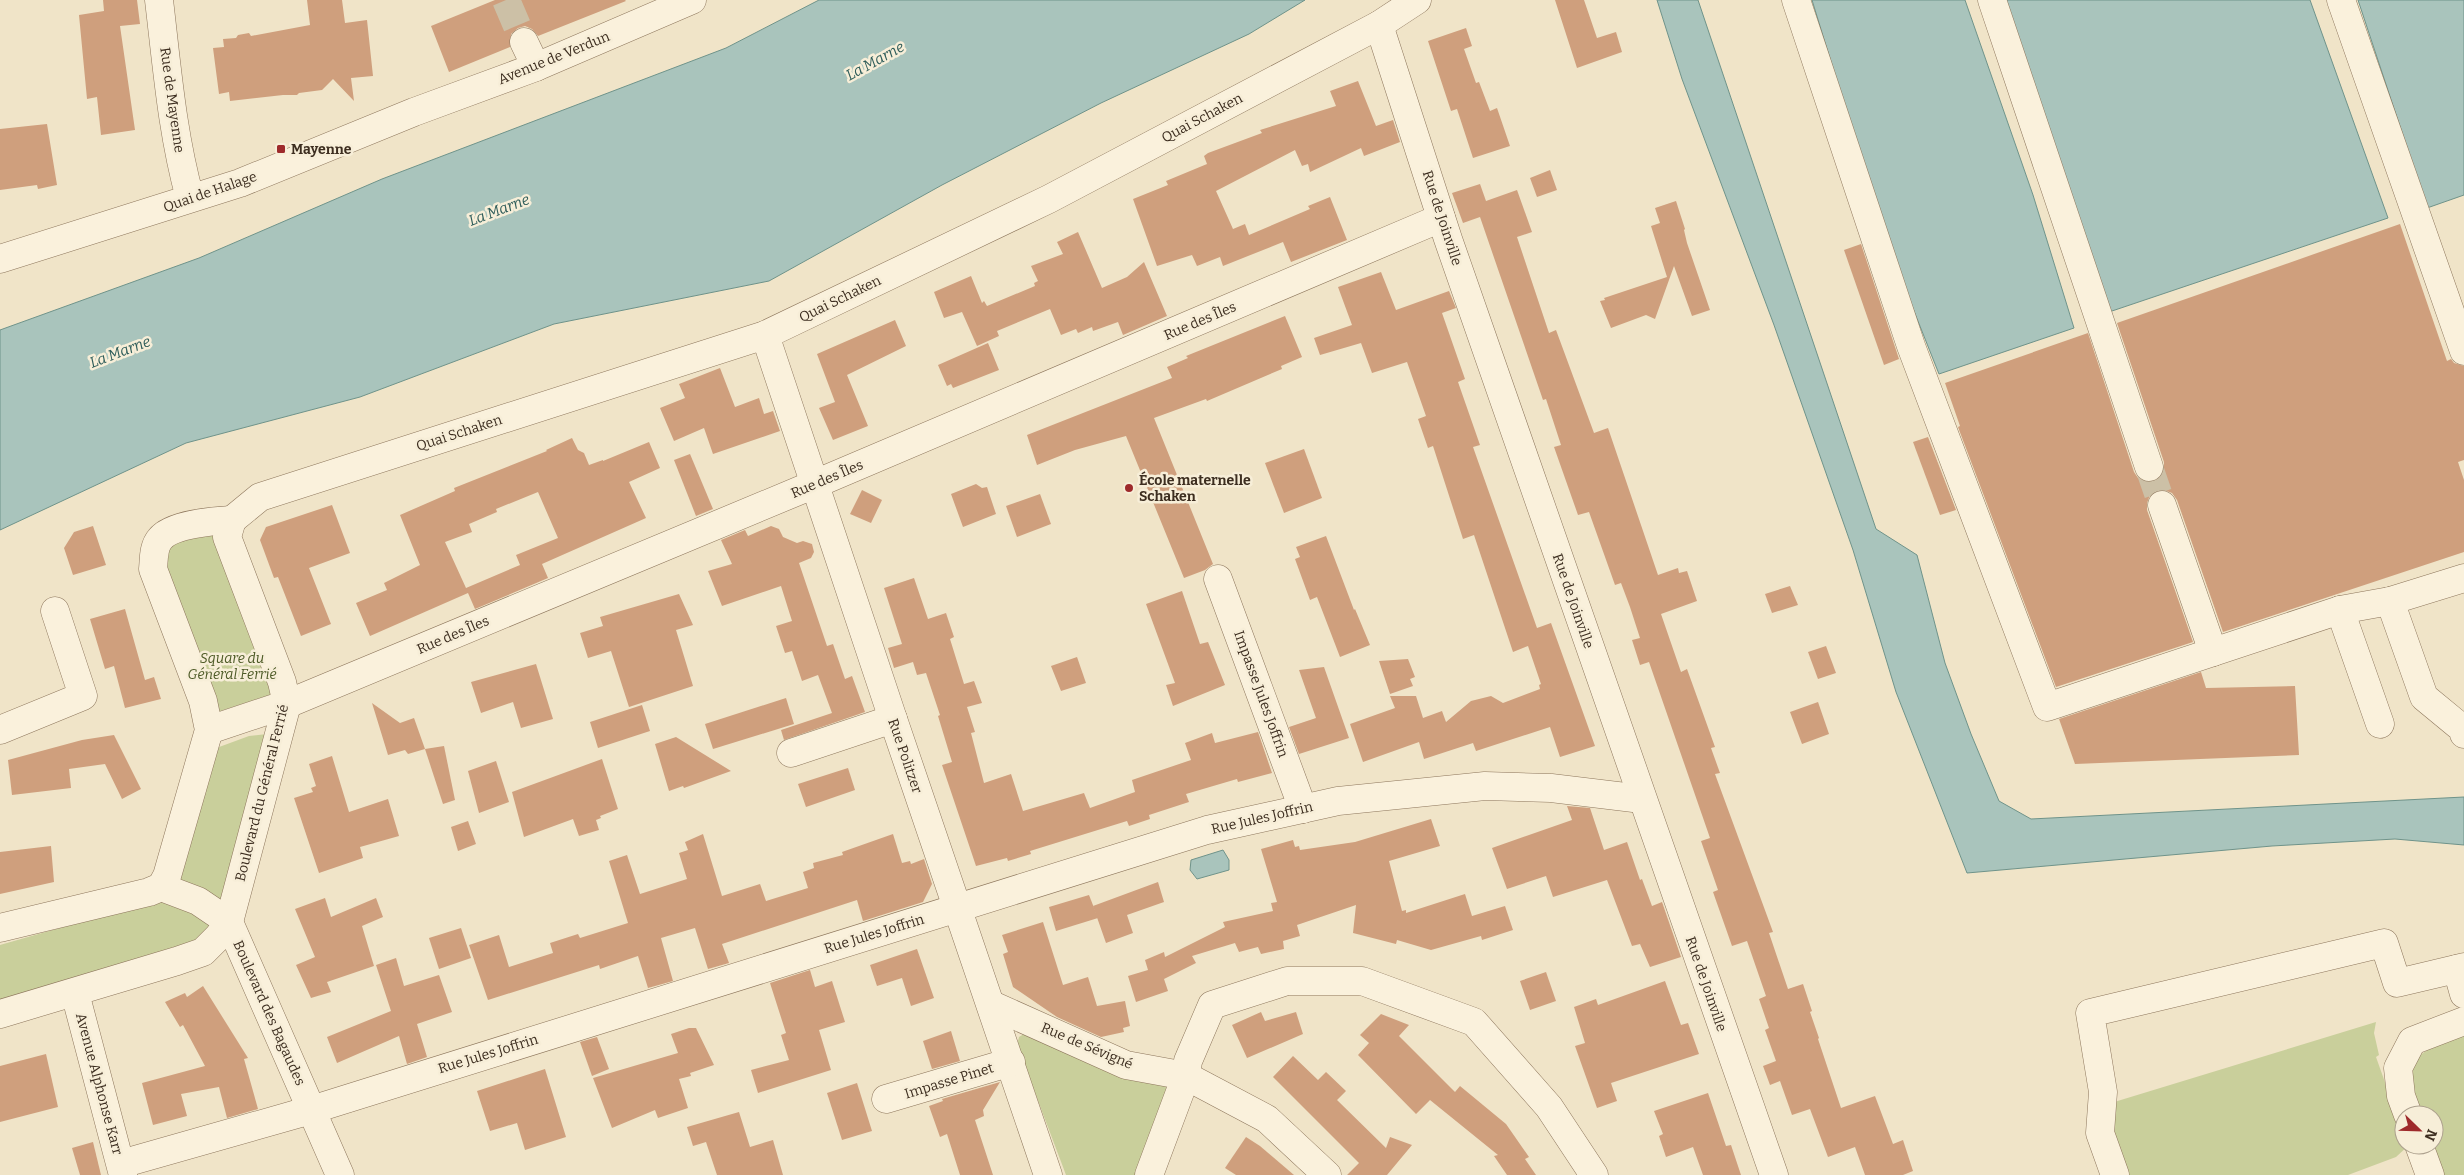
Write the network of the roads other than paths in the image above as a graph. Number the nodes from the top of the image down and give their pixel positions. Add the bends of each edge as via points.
1 (159, 0) edge
2 (692, 0) edge
3 (1418, 0) edge
4 (1796, 0) edge
5 (1992, 0) edge
6 (2341, 0) edge
7 (648, 10) edge
8 (1378, 25) junction
9 (524, 42) tunnel mouth
10 (536, 67) junction
11 (414, 112) joint
12 (190, 198) junction
13 (1441, 218) junction
14 (0, 259) edge
15 (765, 335) junction
16 (2464, 351) edge
17 (2149, 468) tunnel mouth
18 (815, 484) junction
19 (2162, 505) tunnel mouth
20 (232, 520) junction
21 (2464, 578) edge
22 (1218, 579) dead end
23 (2390, 601) junction
24 (2340, 610) junction
25 (56, 611) dead end
26 (2213, 652) junction
27 (287, 704) junction
28 (893, 720) junction
29 (2380, 724) dead end
30 (0, 730) edge
31 (208, 730) junction
32 (2464, 734) edge
33 (791, 753) dead end
34 (1642, 799) junction
35 (1303, 808) junction
36 (161, 887) junction
37 (958, 907) junction
38 (229, 922) junction
39 (0, 928) edge
40 (2462, 977) edge
41 (75, 993) junction
42 (992, 1005) junction
43 (0, 1014) edge
44 (2464, 1021) edge
45 (1012, 1062) junction
46 (1186, 1076) junction
47 (886, 1099) dead end
48 (2404, 1105) edge
49 (311, 1110) junction
50 (2423, 1155) edge
51 (122, 1170) edge
52 (340, 1175) edge
53 (1048, 1175) edge
54 (1149, 1175) edge
55 (1327, 1175) edge
56 (1594, 1175) edge
57 (1774, 1175) edge
58 (2115, 1175) edge
59 (2430, 1175) edge

1 - 12 street, Rue de Mayenne via 172,118
2 - 7 street, Avenue de Verdun
3 - 8 street, Quai Schaken
4 - 26 street via 1912,346 2047,708
5 - 17 street
6 - 16 street
7 - 10 street, Avenue de Verdun
8 - 13 street, Rue de Joinville
8 - 15 street, Quai Schaken via 1049,198
9 - 10 street
10 - 11 street, Avenue de Verdun
11 - 12 street, Quai de Halage via 240,183
12 - 14 street, Quai de Halage
13 - 18 street, Rue des Îles
13 - 34 street, Rue de Joinville
15 - 18 street, Rue Politzer
15 - 20 street, Quai Schaken via 260,497
18 - 27 street, Rue des Îles
18 - 28 street, Rue Politzer
19 - 26 street
20 - 27 street, Boulevard du Général Ferrié via 227,537 282,682
20 - 31 street via 175,529 159,539 154,552 154,569 203,701
21 - 23 street
22 - 35 street, Impasse Jules Joffrin
23 - 24 street
23 - 32 street via 2424,698 2464,730
24 - 26 street
24 - 29 street
25 - 30 street via 83,696
27 - 31 street, Rue des Îles
27 - 38 street, Boulevard du Général Ferrié
28 - 33 street
28 - 37 street, Rue Politzer
31 - 36 street via 167,876
34 - 35 street, Rue Jules Joffrin via 1551,788 1485,786 1338,801
34 - 57 street, Rue de Joinville
35 - 37 street, Rue Jules Joffrin via 1207,830
36 - 38 street via 198,901
36 - 39 street
37 - 42 street, Rue Politzer
37 - 49 street, Rue Jules Joffrin
38 - 41 street, Boulevard du Général Ferrié via 202,952
38 - 49 street, Boulevard des Bagaudes
40 - 58 street via 2397,983 2384,942 2090,1013 2103,1092 2100,1133
41 - 43 street, Boulevard du Général Ferrié
41 - 51 street, Avenue Alphonse Karr
42 - 45 street, Rue Politzer
42 - 46 street, Rue de Sévigné via 1126,1066
44 - 48 street via 2412,1041 2398,1068
45 - 47 street, Impasse Pinet
45 - 53 street, Rue Politzer
46 - 54 street
46 - 55 street, Rue de Sévigné via 1268,1119
46 - 56 street via 1188,1061 1212,1006 1287,981 1362,981 1474,1022 1549,1107
49 - 51 street, Rue Jules Joffrin
49 - 52 street, Boulevard des Bagaudes
50 - 59 street

